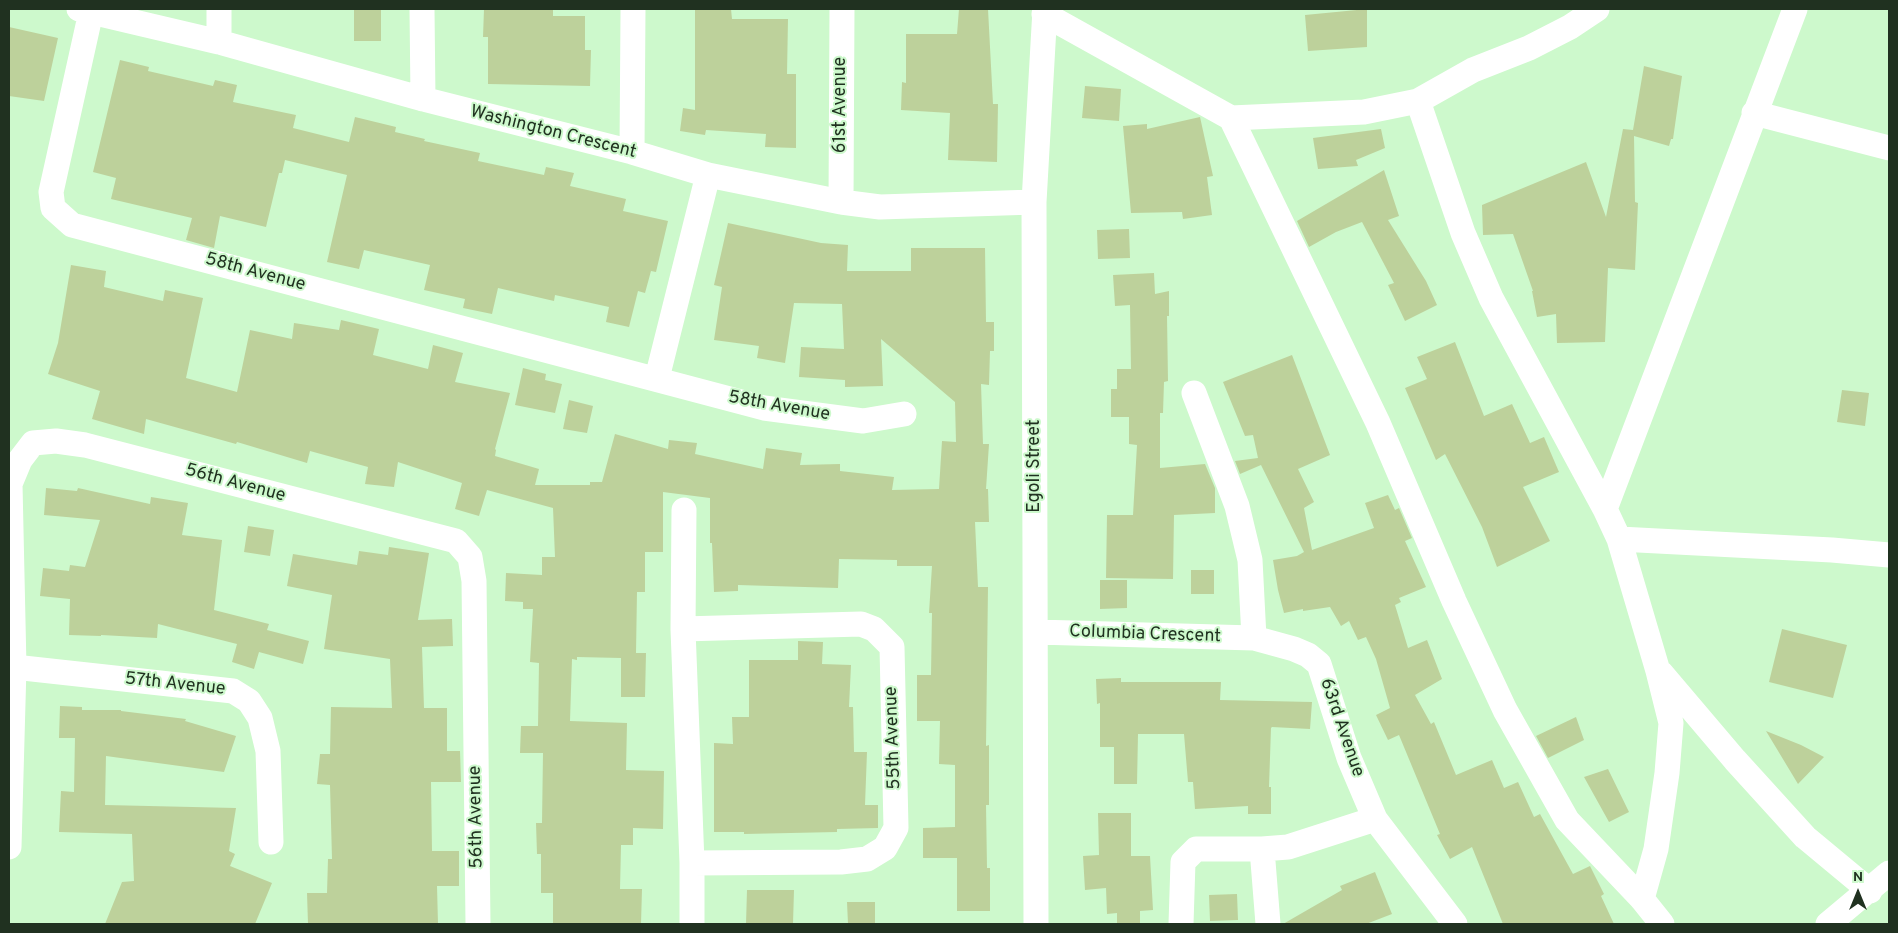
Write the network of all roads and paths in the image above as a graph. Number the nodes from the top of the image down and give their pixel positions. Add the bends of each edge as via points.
1 (219, 9) edge
2 (422, 9) edge
3 (633, 9) edge
4 (842, 9) edge
5 (1597, 9) edge
6 (1795, 9) edge
7 (85, 10) edge
8 (1044, 11) edge
9 (219, 42) junction
10 (423, 99) junction
11 (1418, 101) junction
12 (1754, 113) junction
13 (1232, 118) junction
14 (1889, 148) edge
15 (632, 152) junction
16 (708, 175) junction
17 (840, 202) junction
18 (1034, 202) junction
19 (657, 378) junction
20 (1194, 393) dead end
21 (904, 414) dead end
22 (1605, 508) junction
23 (684, 510) dead end
24 (1619, 539) junction
25 (1889, 555) edge
26 (683, 630) junction
27 (1036, 632) junction
28 (1254, 638) junction
29 (1294, 649) joint
30 (14, 667) junction
31 (1658, 671) junction
32 (1375, 819) junction
33 (271, 842) dead end
34 (9, 847) edge
35 (1262, 849) junction
36 (692, 863) junction
37 (1889, 873) edge
38 (1870, 891) junction
39 (1642, 899) junction
40 (478, 924) edge
41 (692, 924) edge
42 (1036, 924) edge
43 (1181, 924) edge
44 (1268, 924) edge
45 (1455, 924) edge
46 (1662, 924) edge
47 (1828, 924) edge

1 - 9 street
2 - 10 street
3 - 15 street
4 - 17 street, 61st Avenue
5 - 11 street via 1570,27 1529,48 1473,70
6 - 12 street
7 - 9 street, Washington Crescent
7 - 19 street, 58th Avenue via 51,192 53,208 72,225
8 - 13 street
8 - 18 street, Egoli Street
9 - 10 street, Washington Crescent
10 - 15 street, Washington Crescent
11 - 13 street via 1364,112
11 - 22 street via 1462,233 1491,298
12 - 14 street
12 - 22 street
13 - 39 street via 1378,423 1454,601 1505,710 1566,820
15 - 16 street, Washington Crescent
16 - 17 street, Washington Crescent
16 - 19 street
17 - 18 street, Washington Crescent via 880,207
18 - 27 street, Egoli Street
19 - 21 street, 58th Avenue via 764,408 863,420
20 - 28 street via 1237,506 1250,560
22 - 24 street
23 - 26 street
24 - 25 street
24 - 31 street
26 - 36 street
26 - 36 street, 55th Avenue via 861,624 874,629 892,647 896,828 885,848 867,858 841,862
27 - 28 street, Columbia Crescent
27 - 42 street, Egoli Street
28 - 29 street, Columbia Crescent
29 - 32 street, 63rd Avenue via 1319,664 1349,758
30 - 33 street, 57th Avenue via 233,691 249,701 260,718 268,751
30 - 34 street, 56th Avenue
30 - 40 street, 56th Avenue via 10,484 20,460 34,443 56,441 86,445 456,541 470,557 474,581
31 - 38 street via 1805,837
31 - 39 street via 1671,723 1656,849
32 - 35 street via 1288,847
32 - 45 street, 63rd Avenue
35 - 43 street via 1196,849 1182,862
35 - 44 street
36 - 41 street
37 - 38 street
38 - 47 street
39 - 46 street

